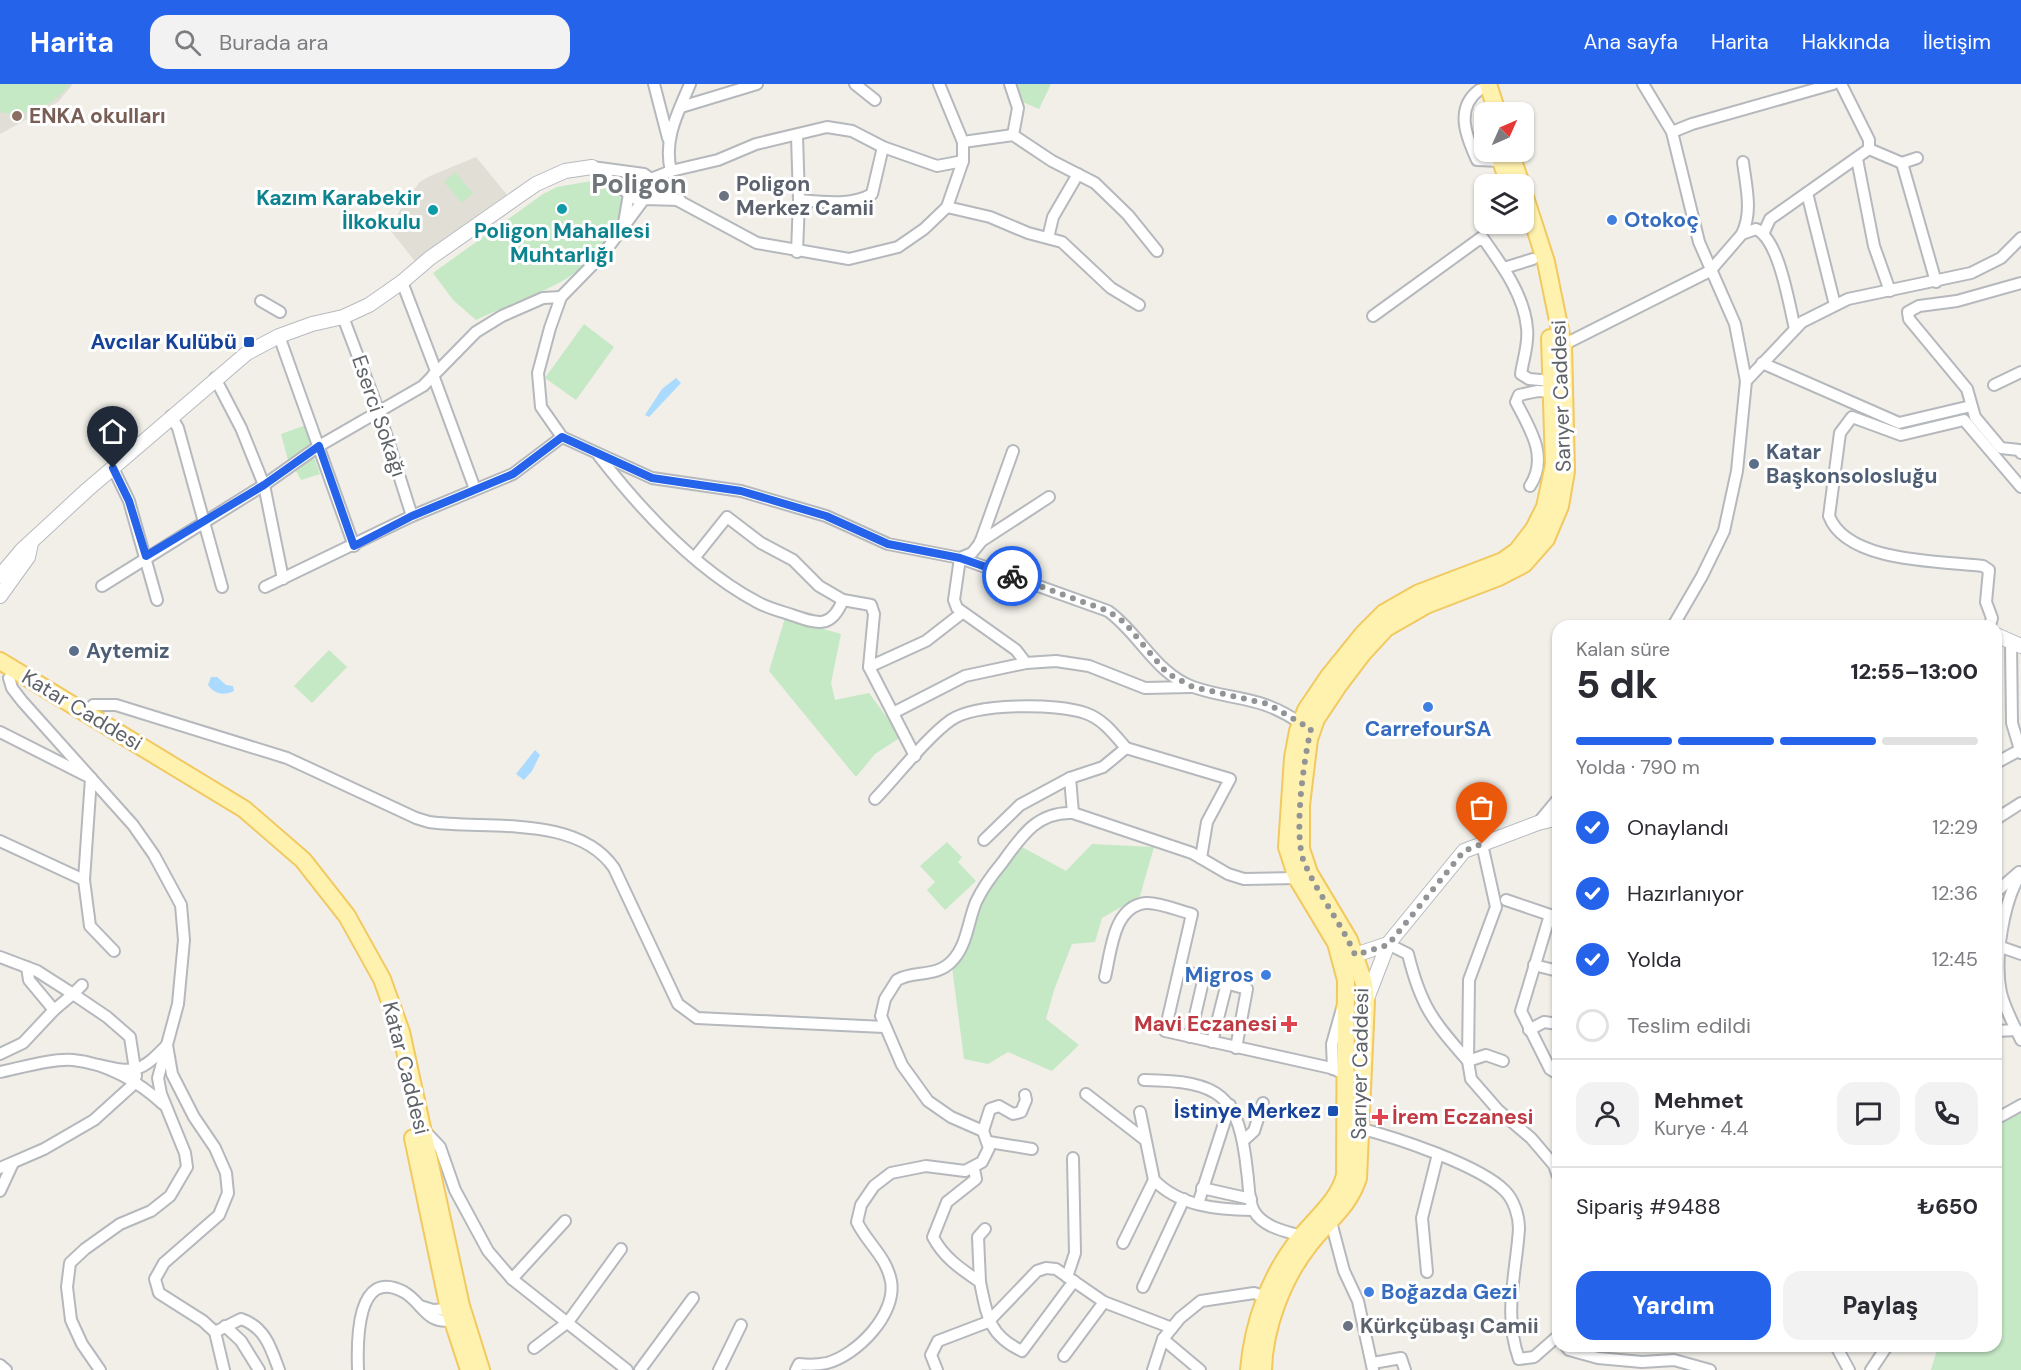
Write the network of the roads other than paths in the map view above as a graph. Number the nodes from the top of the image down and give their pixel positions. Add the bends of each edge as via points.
1 (654, 84) edge
2 (690, 84) edge
3 (757, 84) edge
4 (855, 84) edge
5 (939, 84) edge
6 (1010, 84) edge
7 (1643, 84) edge
8 (1833, 84) edge
9 (1841, 84) edge
10 (1481, 86) edge
11 (874, 100) dead end
12 (1484, 102) edge
13 (1491, 102) edge
14 (681, 107) junction
15 (1672, 132) junction
16 (1013, 135) junction
17 (797, 136) junction
18 (668, 138) junction
19 (963, 142) junction
20 (883, 147) junction
21 (1869, 149) junction
22 (1474, 154) edge
23 (1917, 158) dead end
24 (1857, 159) junction
25 (963, 161) junction
26 (1743, 162) dead end
27 (1902, 163) junction
28 (592, 167) junction
29 (671, 171) junction
30 (636, 174) junction
31 (1078, 174) junction
32 (652, 183) junction
33 (1808, 193) junction
34 (629, 194) junction
35 (644, 199) junction
36 (680, 200) junction
37 (799, 200) junction
38 (947, 207) junction
39 (623, 224) junction
40 (1534, 225) edge
41 (1764, 232) junction
42 (1525, 234) edge
43 (1742, 234) junction
44 (1048, 238) junction
45 (2021, 238) edge
46 (1156, 251) dead end
47 (797, 252) junction
48 (1533, 259) junction
49 (1504, 268) junction
50 (1710, 271) junction
51 (402, 282) junction
52 (1936, 282) junction
53 (2021, 283) edge
54 (1890, 291) junction
55 (561, 297) junction
56 (261, 301) dead end
57 (1139, 305) dead end
58 (1835, 305) junction
59 (280, 312) dead end
60 (1373, 316) dead end
61 (343, 317) junction
62 (1795, 329) junction
63 (279, 336) junction
64 (1563, 345) junction
65 (1762, 363) junction
66 (2021, 372) edge
67 (435, 373) junction
68 (215, 378) junction
69 (1746, 381) junction
70 (1994, 385) dead end
71 (1552, 386) junction
72 (1971, 406) junction
73 (379, 412) junction
74 (171, 416) junction
75 (562, 437) junction
76 (319, 446) junction
77 (1013, 451) dead end
78 (597, 453) junction
79 (2021, 453) edge
80 (113, 468) junction
81 (264, 485) junction
82 (1530, 486) dead end
83 (2021, 487) edge
84 (476, 489) junction
85 (1049, 497) dead end
86 (412, 516) junction
87 (205, 522) junction
88 (31, 543) junction
89 (980, 543) junction
90 (354, 546) junction
91 (146, 556) junction
92 (695, 557) junction
93 (960, 558) junction
94 (0, 576) edge
95 (284, 579) junction
96 (102, 586) dead end
97 (222, 587) dead end
98 (265, 587) dead end
99 (0, 597) edge
100 (157, 600) dead end
101 (843, 600) junction
102 (962, 613) junction
103 (1676, 620) edge
104 (1992, 620) edge
105 (2002, 638) edge
106 (2016, 644) edge
107 (0, 661) edge
108 (1026, 663) junction
109 (869, 667) junction
110 (5, 675) edge
111 (1193, 687) junction
112 (894, 713) junction
113 (84, 717) junction
114 (1306, 726) junction
115 (2017, 728) edge
116 (0, 732) edge
117 (1126, 748) junction
118 (2020, 752) edge
119 (915, 756) junction
120 (2002, 760) edge
121 (91, 778) junction
122 (1070, 778) junction
123 (875, 799) dead end
124 (2021, 804) edge
125 (1552, 806) edge
126 (1073, 813) junction
127 (2002, 815) edge
128 (1552, 820) edge
129 (1538, 823) junction
130 (0, 840) edge
131 (984, 840) dead end
132 (1482, 844) junction
133 (1201, 858) junction
134 (2021, 871) edge
135 (1303, 876) junction
136 (84, 880) junction
137 (2002, 887) edge
138 (1506, 900) dead end
139 (1552, 915) edge
140 (2002, 916) edge
141 (1552, 921) edge
142 (1388, 945) junction
143 (2002, 947) edge
144 (114, 951) dead end
145 (2021, 954) edge
146 (1355, 955) junction
147 (0, 957) edge
148 (1534, 965) junction
149 (27, 967) junction
150 (1552, 969) edge
151 (1179, 970) junction
152 (1105, 977) dead end
153 (1204, 977) junction
154 (1346, 980) junction
155 (1227, 983) junction
156 (82, 985) dead end
157 (73, 994) junction
158 (1345, 1000) junction
159 (1366, 1001) junction
160 (2002, 1002) edge
161 (54, 1010) junction
162 (1552, 1023) edge
163 (884, 1027) junction
164 (1529, 1030) junction
165 (2002, 1032) edge
166 (2019, 1035) edge
167 (1190, 1037) junction
168 (1212, 1042) junction
169 (167, 1045) junction
170 (1236, 1048) junction
171 (0, 1054) edge
172 (1468, 1061) junction
173 (1503, 1061) dead end
174 (1552, 1070) edge
175 (0, 1072) edge
176 (1347, 1073) junction
177 (136, 1077) junction
178 (1144, 1080) dead end
179 (1086, 1094) dead end
180 (1025, 1095) dead end
181 (1263, 1103) dead end
182 (1230, 1105) junction
183 (2021, 1105) edge
184 (166, 1106) junction
185 (1140, 1112) dead end
186 (2002, 1116) edge
187 (421, 1127) junction
188 (1359, 1128) junction
189 (983, 1131) junction
190 (1144, 1139) junction
191 (1244, 1140) junction
192 (989, 1142) junction
193 (1032, 1149) dead end
194 (1438, 1154) junction
195 (1073, 1158) dead end
196 (13, 1163) junction
197 (1552, 1163) edge
198 (0, 1168) edge
199 (974, 1169) junction
200 (1154, 1180) junction
201 (1202, 1188) junction
202 (0, 1191) edge
203 (1184, 1199) junction
204 (1198, 1204) junction
205 (1252, 1204) junction
206 (565, 1221) dead end
207 (1331, 1222) junction
208 (985, 1229) dead end
209 (1306, 1240) junction
210 (1123, 1243) dead end
211 (621, 1250) dead end
212 (1427, 1272) dead end
213 (512, 1279) junction
214 (1070, 1279) junction
215 (980, 1282) junction
216 (1143, 1287) dead end
217 (693, 1298) dead end
218 (1273, 1298) junction
219 (1104, 1302) junction
220 (457, 1313) junction
221 (568, 1322) junction
222 (988, 1322) junction
223 (741, 1325) dead end
224 (1172, 1328) junction
225 (229, 1330) junction
226 (214, 1332) junction
227 (1163, 1339) junction
228 (1552, 1341) edge
229 (534, 1348) dead end
230 (221, 1352) junction
231 (1576, 1352) edge
232 (1839, 1352) edge
233 (1883, 1352) edge
234 (1064, 1356) dead end
235 (0, 1365) edge
236 (1518, 1365) edge
237 (1373, 1366) edge
238 (797, 1367) edge
239 (6, 1370) edge
240 (100, 1370) edge
241 (224, 1370) edge
242 (259, 1370) edge
243 (279, 1370) edge
244 (358, 1370) edge
245 (469, 1370) edge
246 (481, 1370) edge
247 (627, 1370) edge
248 (640, 1370) edge
249 (719, 1370) edge
250 (936, 1370) edge
251 (1153, 1370) edge
252 (1200, 1370) edge
253 (1249, 1370) edge
254 (1263, 1370) edge
255 (1405, 1370) edge
256 (1710, 1370) edge
257 (1849, 1370) edge
258 (1871, 1370) edge

1 - 18 street
2 - 14 street
3 - 14 street
4 - 11 street
5 - 19 street
6 - 16 street via 1018,108
7 - 15 street
8 - 15 street
9 - 21 street via 1869,140
10 - 12 main road
10 - 13 main road
10 - 22 street via 1464,116 1465,135
14 - 18 street
15 - 50 street
16 - 19 street
16 - 31 street
17 - 20 street via 827,127 852,131
17 - 29 street via 756,144 718,160
17 - 37 street
18 - 29 street
19 - 25 street
20 - 25 street via 937,166
20 - 37 street via 872,194 845,201
21 - 24 street
21 - 27 street
23 - 27 street
24 - 33 street
24 - 54 street via 1874,246
25 - 38 street
26 - 43 street via 1748,222
27 - 52 street
28 - 30 street
28 - 34 street
28 - 51 street via 565,171 536,184
29 - 32 street
30 - 32 street via 644,174
30 - 34 street via 627,182
31 - 44 street via 1053,217
31 - 46 street via 1095,183 1128,215
32 - 35 street via 651,194
32 - 36 street
33 - 41 street via 1770,219
33 - 58 street
34 - 35 street
34 - 39 street
35 - 36 street
35 - 39 street
36 - 47 street via 757,243
37 - 47 street
38 - 44 street via 990,217
38 - 47 street via 898,247 849,259
39 - 55 street via 604,253
40 - 64 main road, Sarıyer Caddesi
41 - 43 street via 1756,229
41 - 62 street via 1773,245
42 - 48 main road, Sarıyer Caddesi
43 - 50 street
44 - 57 street via 1062,242 1111,288
45 - 52 street via 2001,258 1971,273
48 - 49 street
48 - 71 main road, Sarıyer Caddesi via 1548,317
49 - 60 street via 1482,237
49 - 71 street via 1521,303 1527,328 1521,374
50 - 64 street
50 - 69 street via 1735,324
51 - 61 street
51 - 67 street
52 - 54 street
53 - 72 street via 1957,301 1918,306 1908,312 1909,319 1967,389
54 - 58 street
55 - 67 street via 543,298 502,316 476,332
55 - 75 street via 538,373 541,406
56 - 59 street
58 - 62 street
61 - 63 street
61 - 73 street, Eserci Sokağı
62 - 65 street
63 - 68 street via 247,353
63 - 76 street
64 - 114 main road, Sarıyer Caddesi via 1566,471 1560,506 1546,539 1514,571 1426,604 1386,628
65 - 69 street
65 - 72 street via 1899,423
66 - 70 street
67 - 73 street via 423,386
67 - 84 street
68 - 74 street
68 - 81 street
69 - 103 street via 1737,471 1724,531
71 - 82 street via 1519,395 1516,402 1535,438 1539,457 1536,477
71 - 114 main road, Sarıyer Caddesi via 1552,481 1545,507 1525,542 1498,564 1419,593 1384,614 1329,676
72 - 79 street via 1975,417 2001,448
73 - 76 street
73 - 86 street, Eserci Sokağı
74 - 80 street
74 - 87 street via 178,428
75 - 78 street
75 - 84 street via 513,474
76 - 81 street
76 - 90 street
77 - 89 street
78 - 92 street via 626,491
78 - 93 street via 652,478 741,491 826,516 888,544
80 - 88 street
80 - 91 street via 129,501
81 - 87 street
81 - 95 street
83 - 104 street via 1964,420 1901,435 1852,417 1840,433 1829,516 1832,523 1859,547 1884,554 1983,566 1989,570 1986,602
84 - 86 street
85 - 89 street
86 - 90 street
87 - 91 street
87 - 97 street
88 - 94 street
88 - 99 street via 28,557
89 - 93 street via 972,553
90 - 95 street
91 - 96 street
91 - 100 street
92 - 101 street via 759,603 812,622 829,621 837,615
92 - 101 street via 727,517 761,543 793,560 819,586
93 - 102 street via 954,600
93 - 111 street via 1108,611 1124,622 1167,673
95 - 98 street
101 - 109 street via 873,608
102 - 108 street via 1016,650
102 - 109 street via 926,641
105 - 106 street
106 - 115 street
107 - 113 main road, Katar Caddesi
108 - 111 street via 1056,661 1089,666 1145,688
108 - 112 street via 965,676
109 - 112 street
110 - 113 main road, Katar Caddesi
110 - 121 street via 22,701
111 - 114 street via 1268,704
112 - 119 street
113 - 163 street via 93,705 116,705 287,758 429,822 528,828 582,840 598,849 614,868 678,1004 690,1015
113 - 187 main road, Katar Caddesi via 244,809 303,860 331,894 367,948 391,1001
113 - 220 main road, Katar Caddesi via 241,820 283,855 333,910 374,987 392,1039
114 - 135 main road, Sarıyer Caddesi via 1293,758 1287,831 1287,847
115 - 118 street
116 - 121 street
117 - 119 street via 1101,721 1084,712 1003,707 975,709 951,720
117 - 122 street via 1102,767
117 - 133 street via 1230,779 1207,822
118 - 120 street
119 - 123 street
121 - 136 street
121 - 169 street via 133,825 181,905 184,940 178,1004
122 - 126 street
122 - 131 street via 1020,805
124 - 127 street
125 - 129 street
126 - 133 street
126 - 163 street via 1060,812 1028,828 986,883 957,957 938,971 903,977 893,984 883,1007
128 - 129 street
129 - 132 street
130 - 136 street
132 - 142 street via 1464,851
132 - 172 street via 1496,907 1469,980
133 - 135 street via 1244,879
134 - 137 street
134 - 140 street
135 - 146 main road, Sarıyer Caddesi via 1341,923
135 - 154 main road, Sarıyer Caddesi via 1330,929
136 - 144 street via 90,926
138 - 139 street
141 - 148 street
142 - 146 street
142 - 159 street
142 - 172 street via 1408,954 1417,991 1432,1020
143 - 145 street
146 - 154 main road
146 - 159 main road, Sarıyer Caddesi
147 - 149 street
148 - 150 street
148 - 164 street via 1521,1011
149 - 157 street
149 - 161 street via 29,980
151 - 152 street via 1192,914 1147,903 1131,908 1120,919
151 - 153 street
151 - 167 street via 1165,1031
153 - 155 street
153 - 167 street
154 - 158 main road, Sarıyer Caddesi
155 - 168 street
155 - 170 street via 1247,989
156 - 157 street
157 - 161 street
157 - 177 street via 130,1037
158 - 159 main road via 1358,997
158 - 176 main road, Sarıyer Caddesi
159 - 176 main road, Sarıyer Caddesi
160 - 166 street
161 - 171 street via 23,1043
162 - 164 street via 1544,1022
163 - 189 street via 918,1090 951,1117
164 - 174 street
165 - 166 street
167 - 168 street
168 - 170 street
169 - 177 street
169 - 184 street via 158,1078
169 - 226 street via 172,1074 215,1148 226,1173 228,1193 219,1215 164,1263 155,1279 159,1293
170 - 176 street
172 - 173 street via 1486,1055
172 - 197 street via 1471,1079
175 - 177 street via 72,1060
176 - 188 main road, Sarıyer Caddesi
176 - 209 main road, Sarıyer Caddesi via 1343,1183
177 - 184 street
177 - 196 street via 94,1120
178 - 182 street via 1215,1090
179 - 190 street
180 - 189 street via 1021,1112 1013,1114 999,1106 990,1109
181 - 191 street via 1254,1131
182 - 191 street
182 - 201 street
183 - 186 street
184 - 240 street via 187,1167 170,1196 151,1211 120,1224 70,1263 67,1287 71,1320
185 - 190 street
187 - 213 street via 440,1147 455,1190 488,1251
187 - 220 main road, Katar Caddesi
188 - 194 street
188 - 207 main road, Sarıyer Caddesi via 1358,1178 1347,1204
189 - 192 street
190 - 200 street
191 - 205 street
192 - 193 street
192 - 199 street via 986,1156
194 - 212 street via 1422,1218
194 - 236 street via 1490,1179 1515,1206 1519,1226 1510,1305
195 - 214 street via 1075,1253
196 - 198 street
196 - 202 street
199 - 215 street via 976,1179 947,1202 933,1237 939,1249
199 - 238 street via 911,1167 891,1173 874,1186 861,1204 857,1222 887,1267 892,1294 889,1307 874,1329 841,1356
200 - 203 street via 1161,1188
200 - 210 street
201 - 204 street
201 - 205 street
203 - 204 street
203 - 216 street
204 - 205 street via 1224,1210
205 - 209 street via 1262,1221
206 - 213 street
207 - 209 main road, Sarıyer Caddesi
207 - 237 street via 1344,1271 1358,1301
208 - 215 street via 978,1237
209 - 218 main road, Sarıyer Caddesi
211 - 221 street
213 - 221 street
214 - 219 street
214 - 222 street via 1056,1269 1037,1271
214 - 222 street via 1022,1351 1009,1345
215 - 222 street
217 - 248 street
218 - 224 street via 1254,1293 1201,1301
218 - 253 main road, Sarıyer Caddesi via 1254,1338
218 - 254 main road, Sarıyer Caddesi
219 - 224 street
219 - 234 street
220 - 244 street via 420,1306 405,1292 376,1287 368,1294 357,1335
220 - 245 main road, Katar Caddesi
220 - 246 main road, Katar Caddesi
221 - 229 street
221 - 247 street
222 - 250 street via 938,1341 931,1355
223 - 249 street
224 - 227 street
225 - 226 street
225 - 230 street
225 - 242 street
225 - 243 street via 242,1319 252,1323 265,1335
226 - 230 street
227 - 251 street
227 - 252 street
228 - 236 street
230 - 241 street
231 - 256 street via 1642,1362 1674,1360
232 - 257 street
233 - 258 street
235 - 239 street
237 - 255 street via 1401,1358

